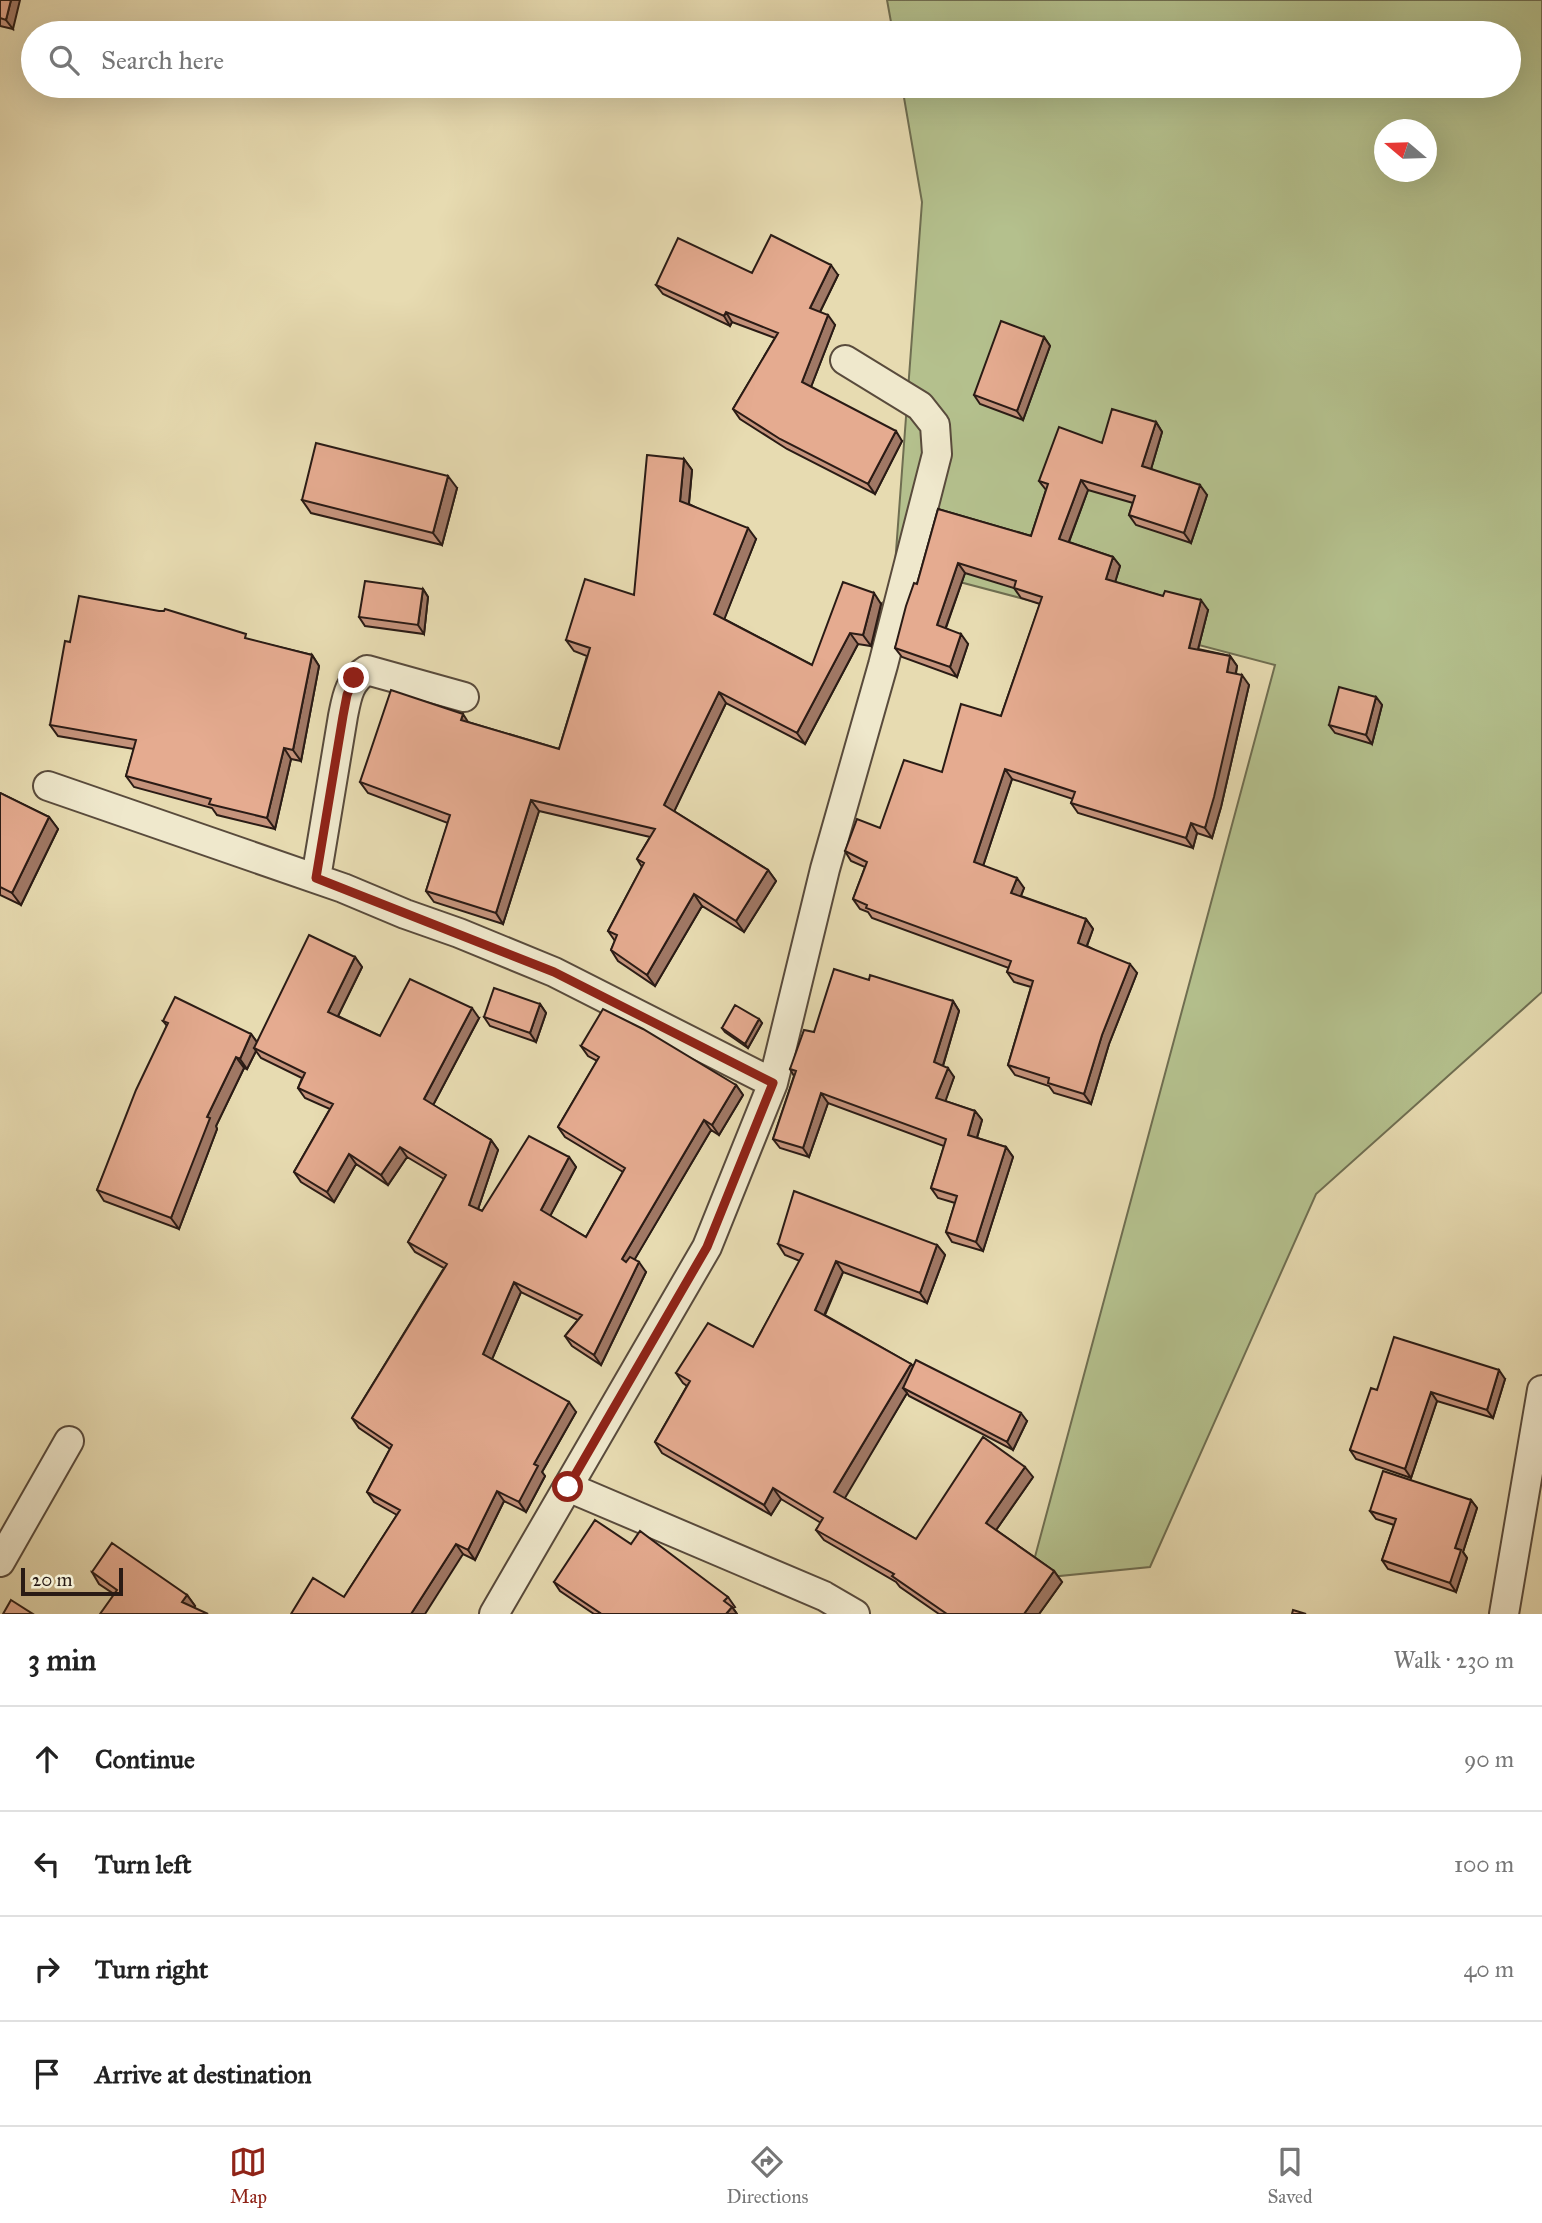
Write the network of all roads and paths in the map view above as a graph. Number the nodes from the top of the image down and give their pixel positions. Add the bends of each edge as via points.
1 (845, 360) dead end
2 (464, 697) dead end
3 (48, 786) dead end
4 (316, 878) junction
5 (773, 1083) junction
6 (1542, 1390) edge
7 (69, 1441) dead end
8 (568, 1487) junction
9 (0, 1562) edge
10 (494, 1614) edge
11 (855, 1614) edge
12 (1504, 1614) edge

1 - 5 street via 920,406 935,425 937,454 825,869
2 - 4 street via 367,670 354,678 343,716
3 - 4 street
4 - 5 street via 554,972
5 - 8 street via 707,1247
6 - 12 street
7 - 9 street
8 - 10 street
8 - 11 street via 824,1596

